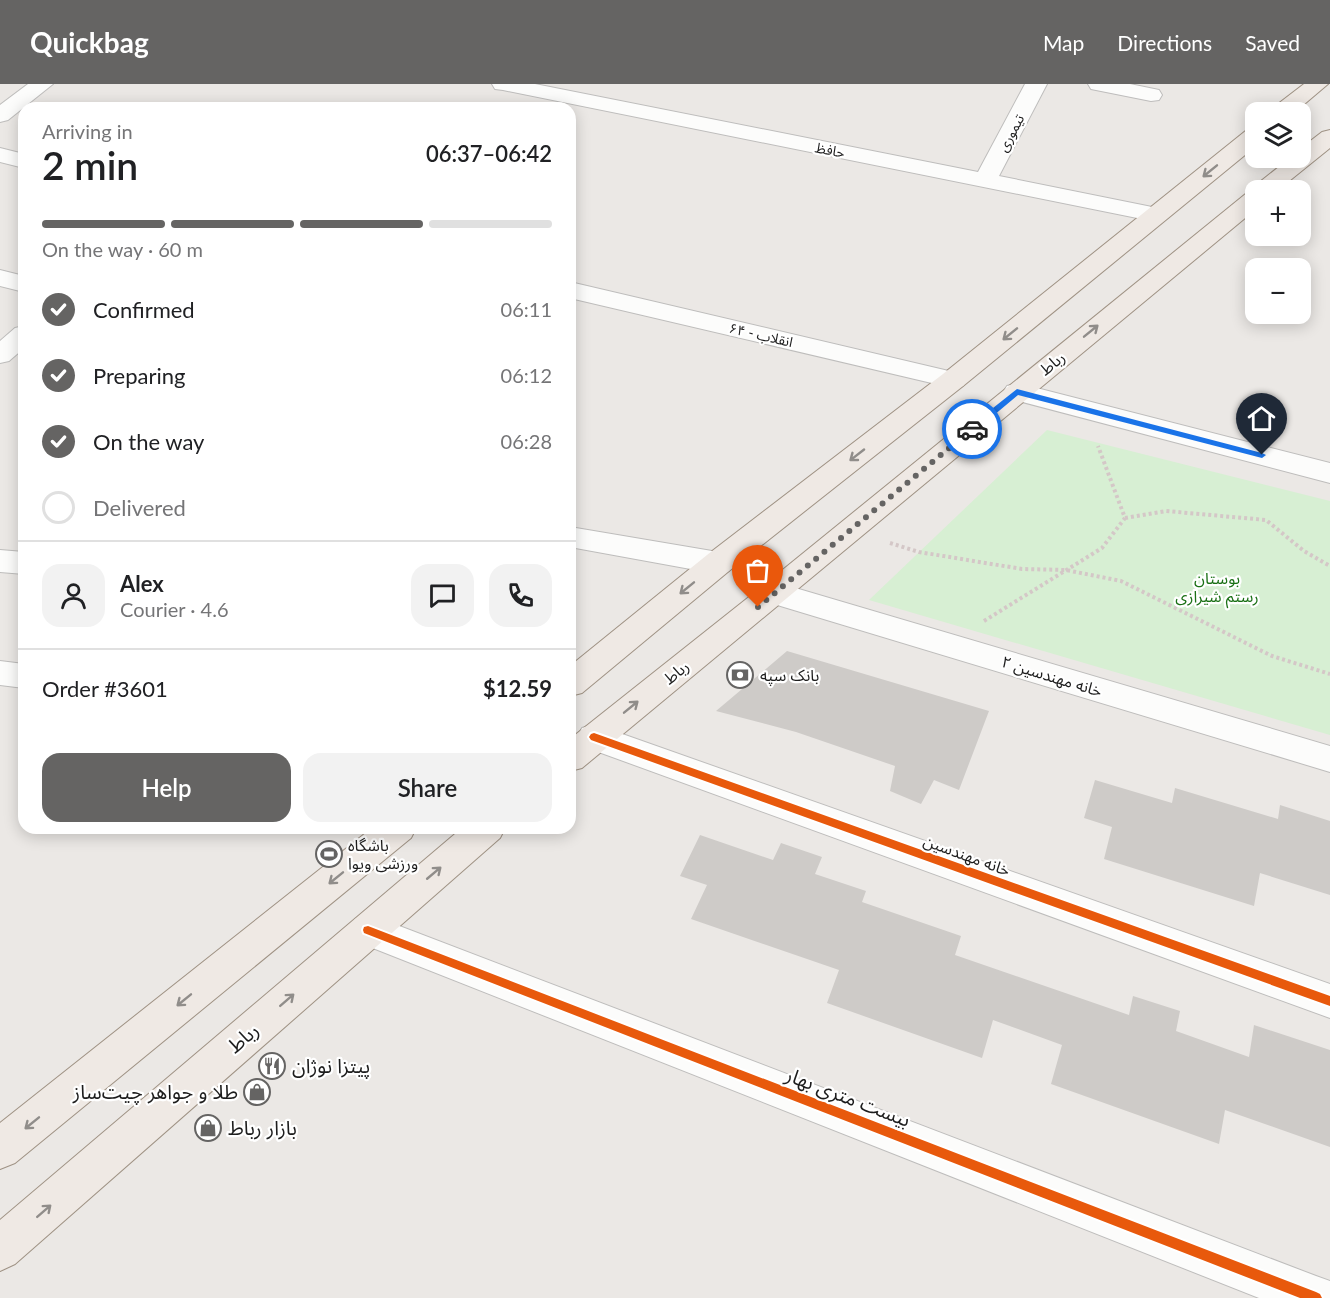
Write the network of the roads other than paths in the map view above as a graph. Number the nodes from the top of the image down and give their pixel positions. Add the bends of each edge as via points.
1 (42, 84) edge
2 (503, 84) edge
3 (1036, 84) edge
4 (1099, 84) edge
5 (1317, 84) edge
6 (1151, 95) dead end
7 (1294, 102) edge
8 (0, 115) edge
9 (1330, 137) edge
10 (1245, 143) edge
11 (0, 155) edge
12 (18, 160) edge
13 (1276, 180) edge
14 (985, 181) junction
15 (1245, 206) edge
16 (1157, 215) junction
17 (0, 278) edge
18 (18, 282) edge
19 (576, 291) edge
20 (18, 339) edge
21 (0, 355) edge
22 (953, 380) junction
23 (1017, 392) junction
24 (1330, 473) edge
25 (576, 538) edge
26 (0, 561) edge
27 (18, 562) edge
28 (718, 563) junction
29 (775, 593) junction
30 (0, 673) edge
31 (18, 675) edge
32 (576, 677) edge
33 (582, 747) edge
34 (1330, 759) edge
35 (391, 834) edge
36 (480, 834) edge
37 (368, 930) junction
38 (1330, 1001) edge
39 (0, 1149) edge
40 (0, 1249) edge
41 (1316, 1298) edge

1 - 8 street
2 - 14 street, حافظ
3 - 14 street, تیموری
4 - 6 street
5 - 7 main road
9 - 13 main road
10 -> 16 main road
11 - 12 street
14 - 16 street, حافظ
23 -> 15 main road, رباط
16 -> 22 main road
17 - 18 street
19 - 22 street, انقلاب - ۶۴
20 - 21 street
22 -> 28 main road
23 - 24 street
23 - 29 main road, رباط
25 - 28 street
26 - 27 street
28 -> 32 main road
33 -> 29 main road, رباط
29 - 34 street, خانه مهندسین ۲
30 - 31 street
33 - 38 street, خانه مهندسین
35 -> 39 main road
37 -> 36 main road, رباط
40 -> 37 main road, رباط
37 - 41 street, بیست متری بهار

